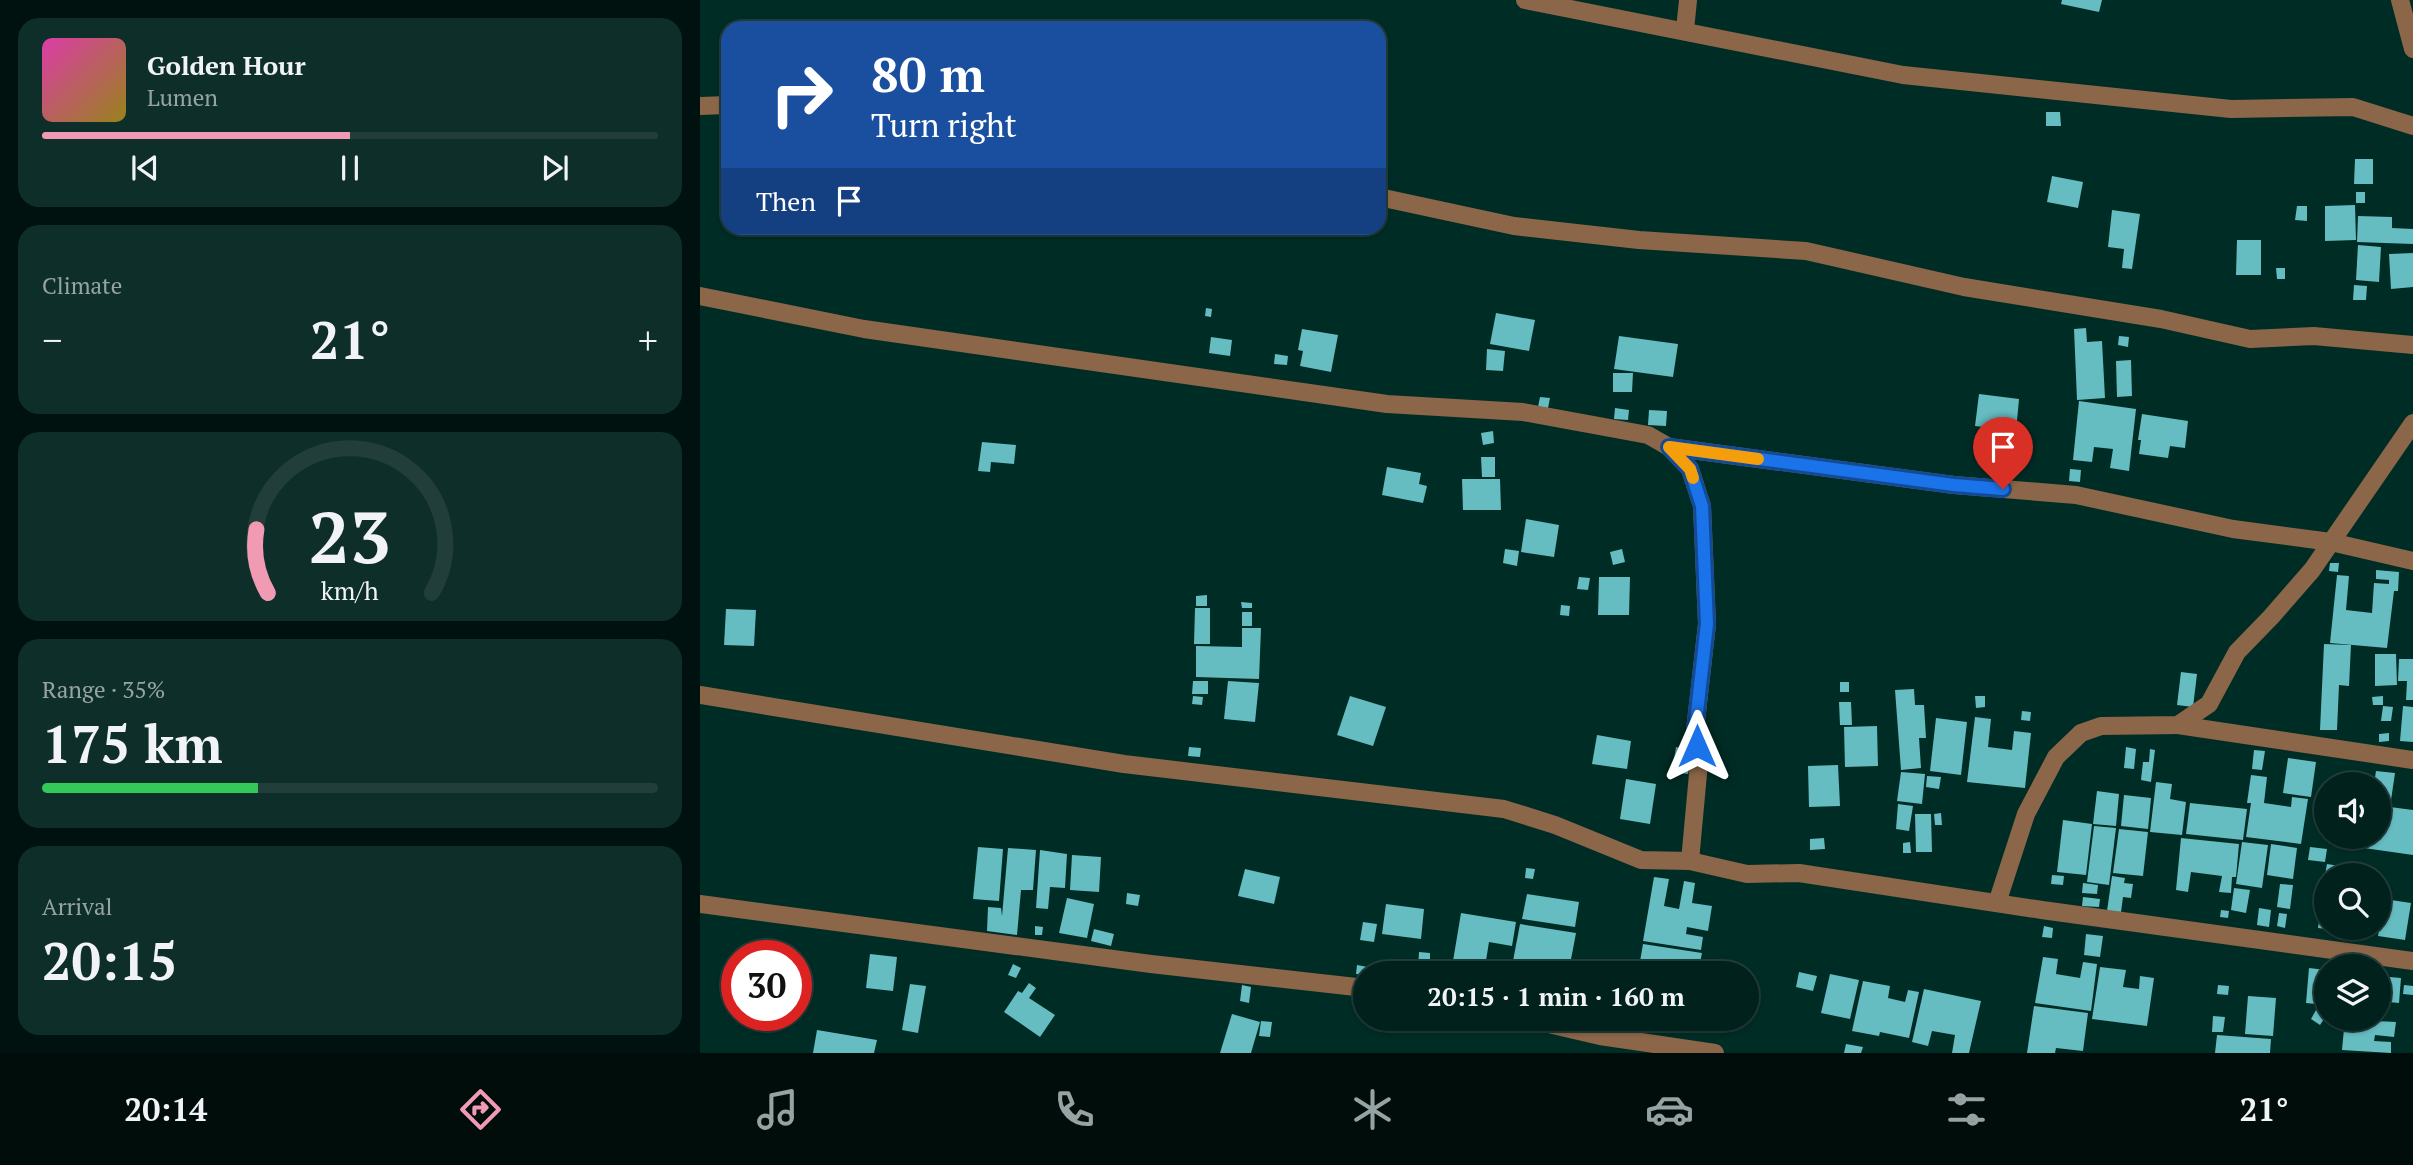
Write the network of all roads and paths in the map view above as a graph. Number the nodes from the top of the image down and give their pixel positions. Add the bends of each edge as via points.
1 (1525, 0) edge
2 (1688, 0) edge
3 (2400, 0) edge
4 (1685, 30) junction
5 (2413, 50) edge
6 (721, 105) edge
7 (700, 106) edge
8 (2413, 126) edge
9 (1386, 199) edge
10 (700, 296) edge
11 (2413, 345) edge
12 (2413, 423) edge
13 (1669, 447) junction
14 (2331, 542) junction
15 (2413, 561) edge
16 (700, 695) edge
17 (2178, 725) junction
18 (2413, 760) edge
19 (1690, 861) junction
20 (1997, 903) junction
21 (700, 904) edge
22 (2413, 961) edge
23 (1353, 987) edge
24 (1579, 1031) edge
25 (1715, 1053) edge

1 - 4 street
2 - 4 street
3 - 5 street
4 - 8 street via 1903,75 2231,109 2353,107
6 - 7 street
9 - 11 street via 1514,226 1806,251 1964,287 2161,319 2250,339 2314,336
10 - 13 street via 864,329 1387,404 1524,412 1648,435
12 - 14 street
13 - 14 street via 1954,485 2076,495 2233,529
13 - 19 street via 1690,469 1702,506 1707,624 1695,730 1699,763
14 - 15 street
14 - 17 street via 2312,570 2237,652 2209,704
16 - 19 street via 1124,764 1504,809 1641,860
17 - 18 street
17 - 20 street via 2101,726 2081,733 2056,757 2026,814
19 - 20 street via 1747,874 1799,873
20 - 22 street
21 - 23 street
24 - 25 street

